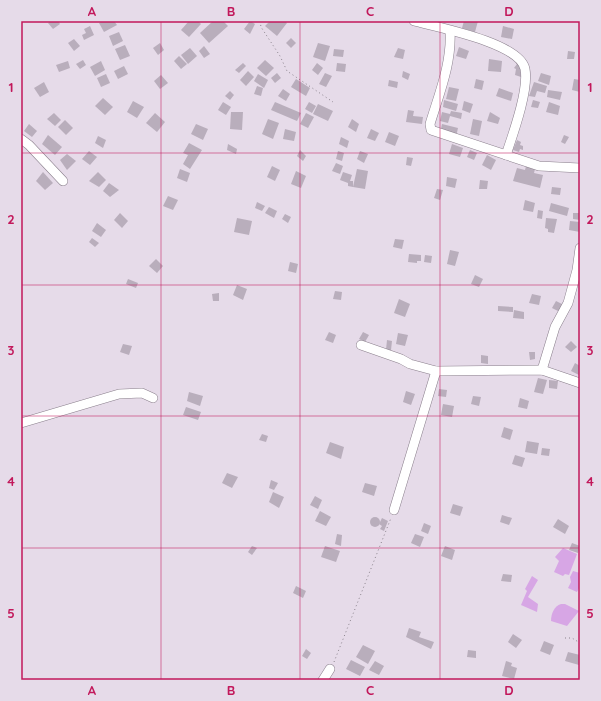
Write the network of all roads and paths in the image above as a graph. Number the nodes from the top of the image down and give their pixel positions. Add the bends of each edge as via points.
1 (260, 21) edge
2 (414, 21) edge
3 (450, 31) junction
4 (333, 102) dead end
5 (21, 140) edge
6 (506, 155) junction
7 (580, 168) edge
8 (63, 181) dead end
9 (580, 248) edge
10 (361, 344) dead end
11 (542, 370) junction
12 (436, 371) junction
13 (580, 383) edge
14 (153, 398) dead end
15 (21, 423) edge
16 (394, 510) joint
17 (565, 638) dead end
18 (580, 643) edge
19 (330, 670) joint
20 (323, 680) edge

1 - 4 path via 260,27 287,71
2 - 3 street
3 - 6 street via 483,39 508,51 525,69 525,87
3 - 6 street via 451,45 430,124 431,130
5 - 8 street via 29,145
6 - 7 street via 538,166
9 - 11 street via 568,303 555,327
10 - 12 street via 410,364
11 - 12 street
11 - 13 street
12 - 16 street
14 - 15 street via 142,393 119,394
16 - 19 path
17 - 18 path via 572,638
19 - 20 street

